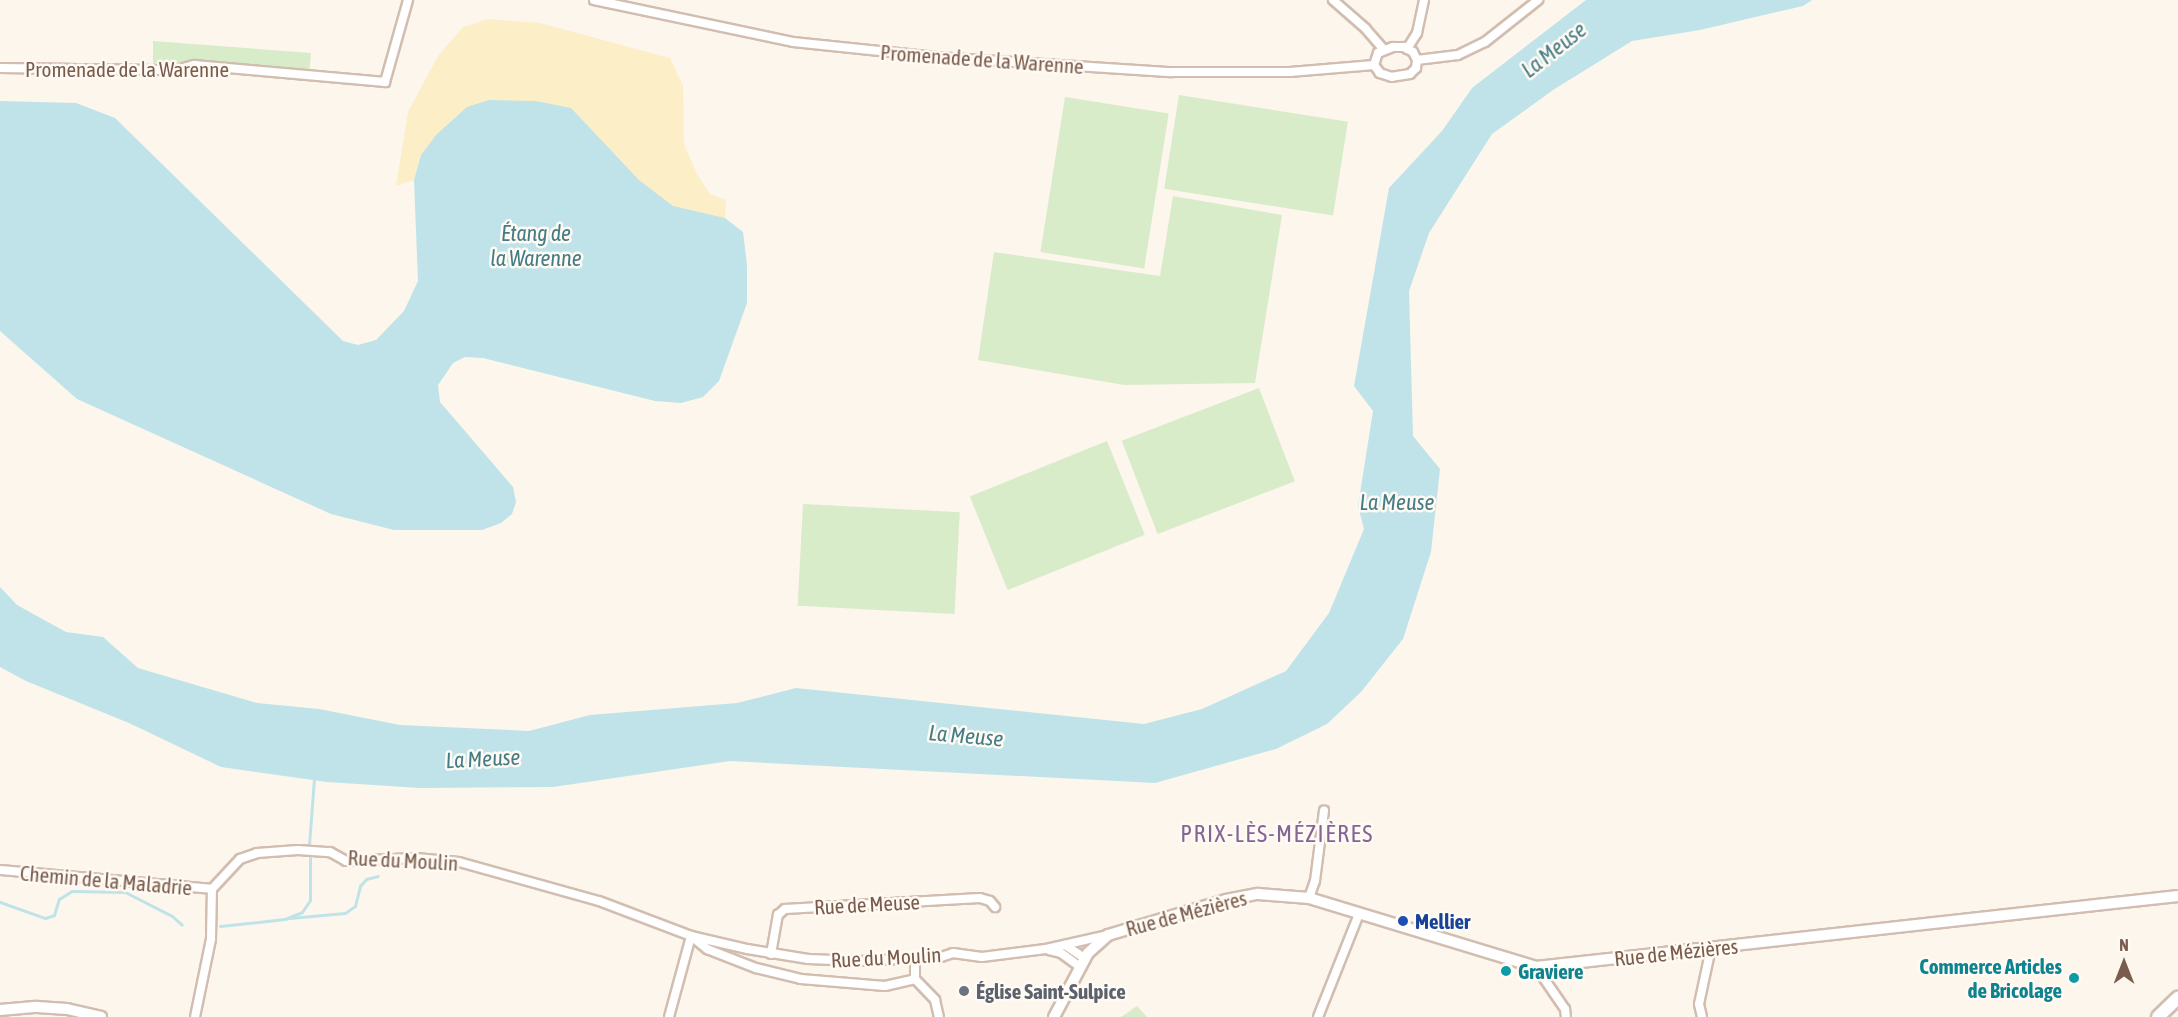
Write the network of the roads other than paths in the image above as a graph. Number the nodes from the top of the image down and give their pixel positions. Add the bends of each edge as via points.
1 (408, 0) edge
2 (594, 0) edge
3 (1333, 0) edge
4 (1424, 0) edge
5 (1538, 0) edge
6 (1383, 49) junction
7 (1407, 49) junction
8 (1417, 60) junction
9 (1374, 65) junction
10 (0, 68) edge
11 (1324, 811) dead end
12 (0, 870) edge
13 (212, 890) junction
14 (2178, 896) edge
15 (1309, 898) junction
16 (995, 907) dead end
17 (1359, 914) junction
18 (1108, 935) junction
19 (691, 936) junction
20 (1064, 945) junction
21 (1712, 948) junction
22 (1046, 949) junction
23 (771, 954) junction
24 (915, 958) junction
25 (1084, 959) junction
26 (1536, 967) junction
27 (915, 980) junction
28 (2178, 998) edge
29 (0, 1010) edge
30 (939, 1013) edge
31 (101, 1017) edge
32 (195, 1017) edge
33 (669, 1017) edge
34 (1054, 1017) edge
35 (1318, 1017) edge
36 (1566, 1017) edge
37 (1702, 1017) edge
38 (2158, 1017) edge

1 - 10 street, Promenade de la Warenne via 385,82 194,65 176,70
2 - 9 street, Promenade de la Warenne via 793,42 936,57 1172,72 1290,72
3 - 6 street
4 - 7 street via 1417,33
5 - 8 street via 1485,42 1458,55
6 - 7 street
6 - 9 street
7 - 8 street
8 - 9 street via 1416,68 1401,77 1380,73
11 - 15 street via 1315,881
12 - 13 street, Chemin de la Maladrie
13 - 19 street, Rue du Moulin via 240,859 257,853 330,852 346,861 365,862 438,860 474,865 579,895
13 - 32 street via 211,939
14 - 21 street, Rue de Mézières
15 - 17 street, Rue de Mézières
15 - 18 street, Rue de Mézières via 1248,895
16 - 23 street, Rue de Meuse via 980,898 785,909 778,915
17 - 26 street, Rue de Mézières
17 - 35 street
18 - 20 street, Rue du Moulin
18 - 25 street, Rue de Mézières
19 - 23 street, Rue du Moulin
19 - 27 street, Rue du Moulin via 707,949 756,968 801,979 885,987
19 - 33 street
20 - 22 street, Rue du Moulin
20 - 25 street
21 - 26 street, Rue de Mézières
21 - 37 street via 1698,1004
22 - 24 street, Rue du Moulin via 982,957 953,953
22 - 25 street
23 - 24 street, Rue du Moulin via 830,961
24 - 27 street
25 - 34 street
26 - 36 street via 1565,1009
27 - 30 street via 933,997
28 - 38 main road
29 - 31 street via 67,1009

